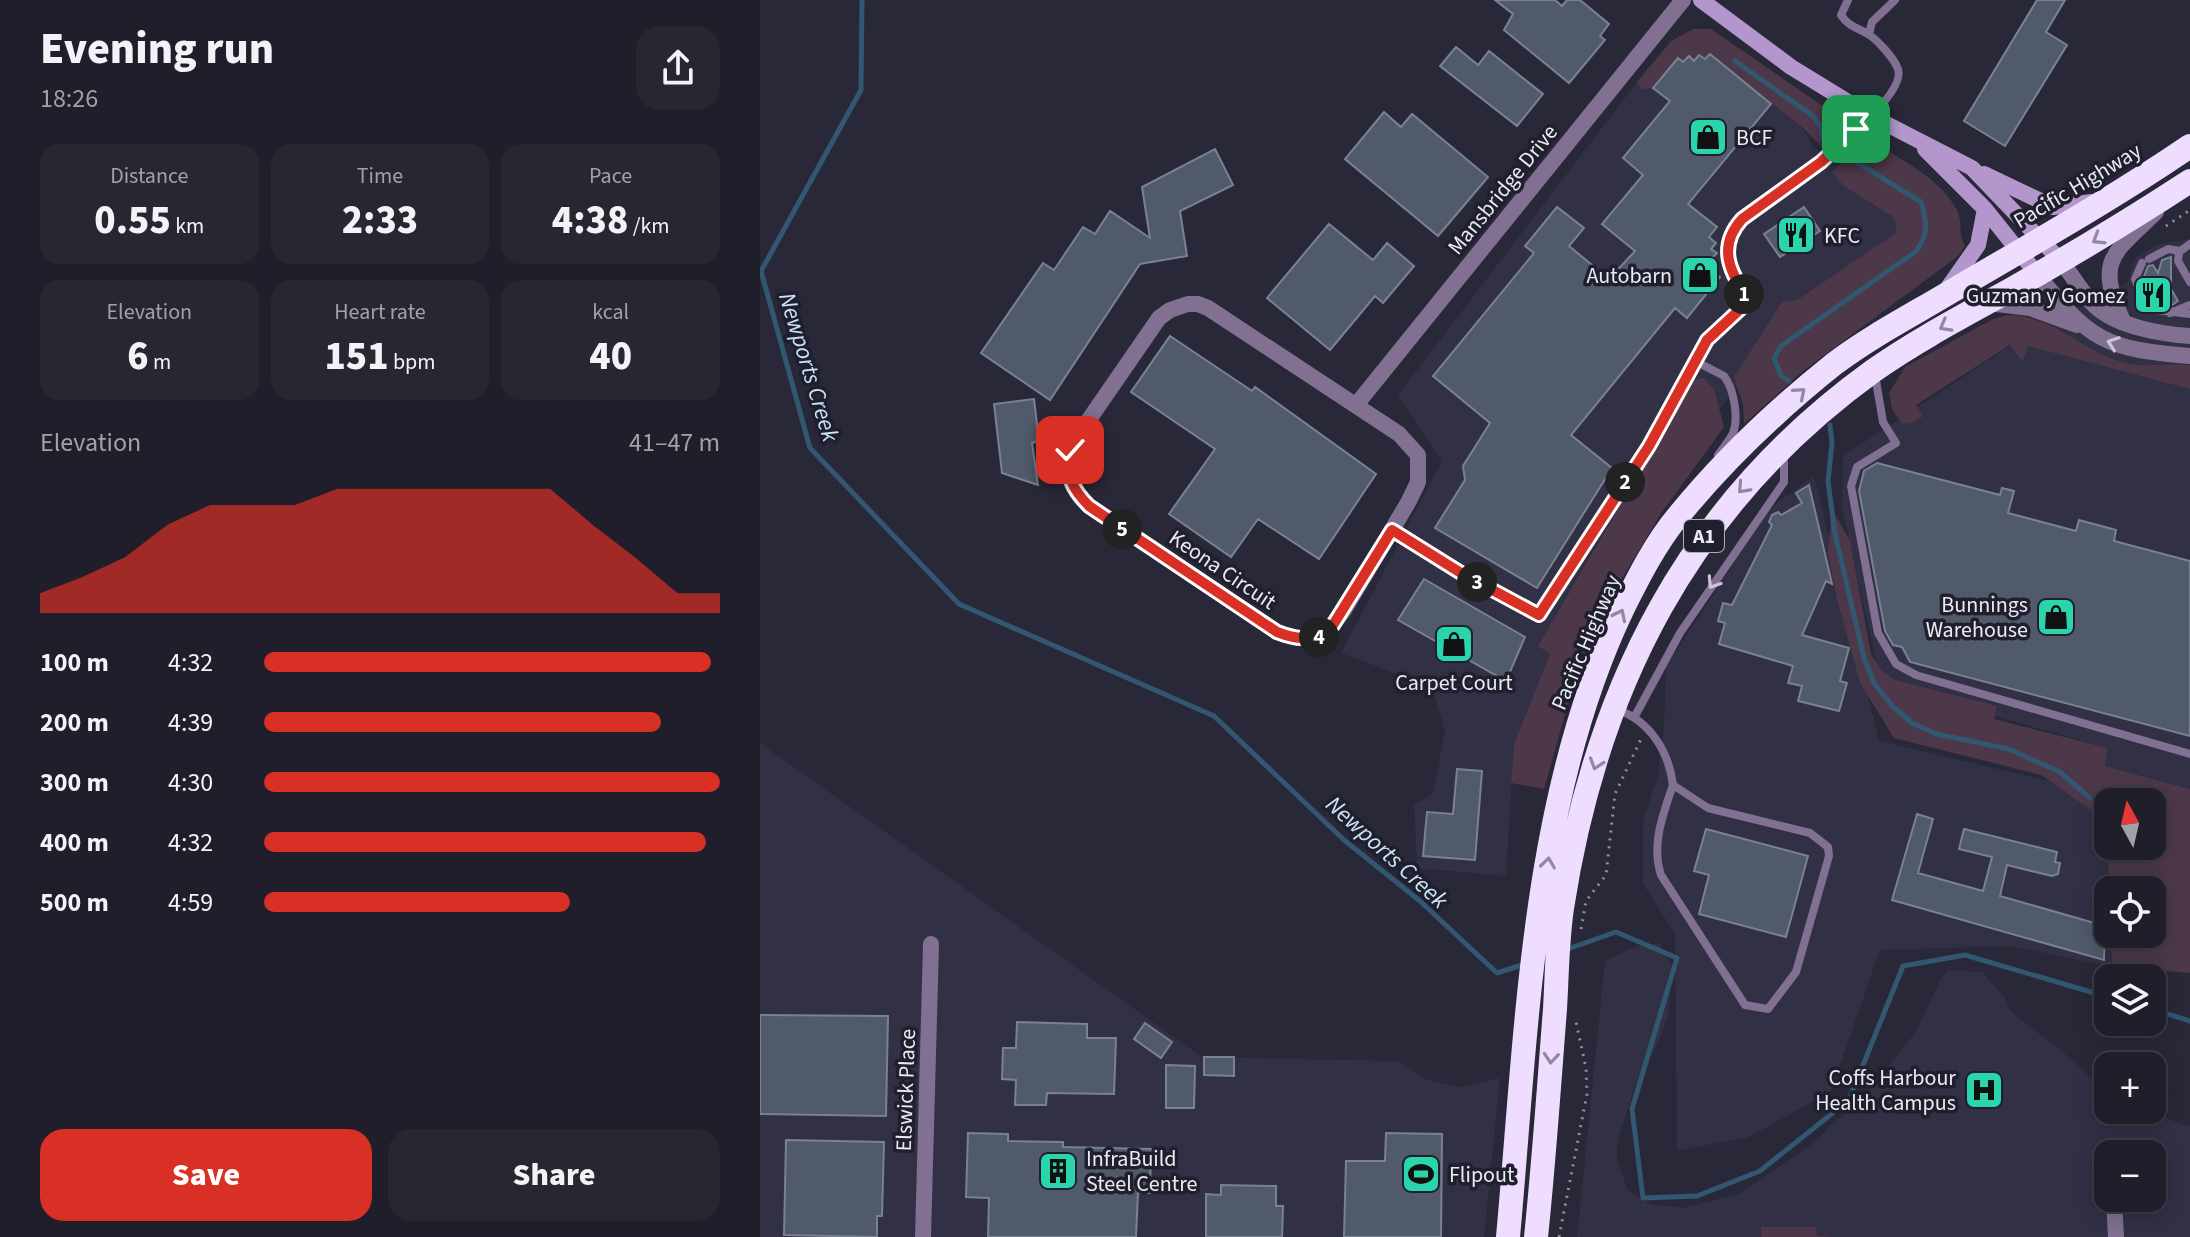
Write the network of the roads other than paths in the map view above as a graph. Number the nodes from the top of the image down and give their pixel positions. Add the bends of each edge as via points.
1 (1683, 0) edge
2 (1701, 0) edge
3 (1848, 0) edge
4 (1895, 0) edge
5 (1869, 34) junction
6 (1871, 116) junction
7 (1916, 140) junction
8 (2190, 146) edge
9 (1972, 168) junction
10 (2186, 184) edge
11 (2105, 200) junction
12 (1985, 209) junction
13 (2041, 238) junction
14 (2190, 244) edge
15 (2019, 251) junction
16 (2180, 251) junction
17 (2061, 261) junction
18 (2037, 274) junction
19 (2190, 282) edge
20 (1941, 298) junction
21 (1986, 303) junction
22 (2190, 305) edge
23 (2170, 313) junction
24 (2190, 314) edge
25 (2123, 321) junction
26 (2082, 327) junction
27 (2190, 336) edge
28 (2190, 356) edge
29 (1697, 362) junction
30 (1874, 370) junction
31 (1356, 405) junction
32 (1785, 443) junction
33 (1678, 516) junction
34 (1392, 530) junction
35 (1625, 713) junction
36 (2190, 754) edge
37 (1673, 785) junction
38 (1559, 936) junction
39 (931, 944) dead end
40 (1545, 980) junction
41 (2115, 1212) edge
42 (923, 1237) edge
43 (1508, 1237) edge
44 (1536, 1237) edge
45 (2116, 1237) edge

1 - 31 street, Mansbridge Drive
2 - 6 street via 1791,67
3 - 5 lane via 1841,15
4 - 5 lane via 1872,22
5 - 6 lane via 1899,73 1896,85
6 - 7 street
6 - 29 lane via 1732,230 1728,265 1749,301 1714,332
7 - 9 street
7 - 12 street
8 - 11 highway, Pacific Highway / A1
9 - 11 street via 2053,207
9 - 13 street
10 -> 17 highway, Pacific Highway / A1
10 - 25 street via 2109,263 2112,295
11 - 13 highway, Pacific Highway / A1
12 - 15 street
12 - 20 street via 1978,245
13 - 15 highway, Pacific Highway / A1
13 - 17 street
14 - 16 lane
15 - 18 street
15 - 20 highway, Pacific Highway / A1
16 - 19 lane via 2178,261
16 - 23 lane via 2168,249 2145,261 2135,279 2144,300
17 - 18 highway, Pacific Highway / A1
17 - 25 street via 2096,307
18 - 21 highway, Pacific Highway / A1
18 - 26 street
33 -> 20 highway, Pacific Highway / A1 via 1835,364
21 - 26 street via 2040,311
21 -> 30 highway, Pacific Highway / A1
22 - 23 lane
23 - 24 lane
25 - 27 street
28 -> 26 street via 2125,348
29 - 33 lane via 1728,381 1736,420 1733,433
29 - 34 lane via 1539,615
30 - 32 highway, Pacific Highway / A1
30 - 36 lane via 1883,422 1896,443 1857,467 1851,486 1878,633 1896,664 1916,675
31 - 34 street, Keona Circuit via 1399,434 1418,455 1418,482
31 - 34 street, Keona Circuit via 1208,308 1188,304 1159,318 1079,434 1067,464 1071,484 1089,506 1277,632 1298,640 1319,637 1333,625
32 -> 35 highway, Pacific Highway / A1 via 1733,499 1671,587 1646,634
32 -> 35 lane via 1784,482
38 -> 33 highway, Pacific Highway / A1 via 1554,815 1572,743 1631,592
35 - 37 lane via 1664,749
35 -> 38 highway, Pacific Highway / A1 via 1580,820
37 - 37 lane via 1708,808 1810,833 1828,847 1796,972 1768,1009 1745,1005 1661,875 1656,860 1659,831
38 - 40 highway, Pacific Highway / A1
39 - 42 street, Elswick Place
40 - 43 highway, Pacific Highway / A1
40 -> 44 highway, Pacific Highway / A1
41 - 45 street

